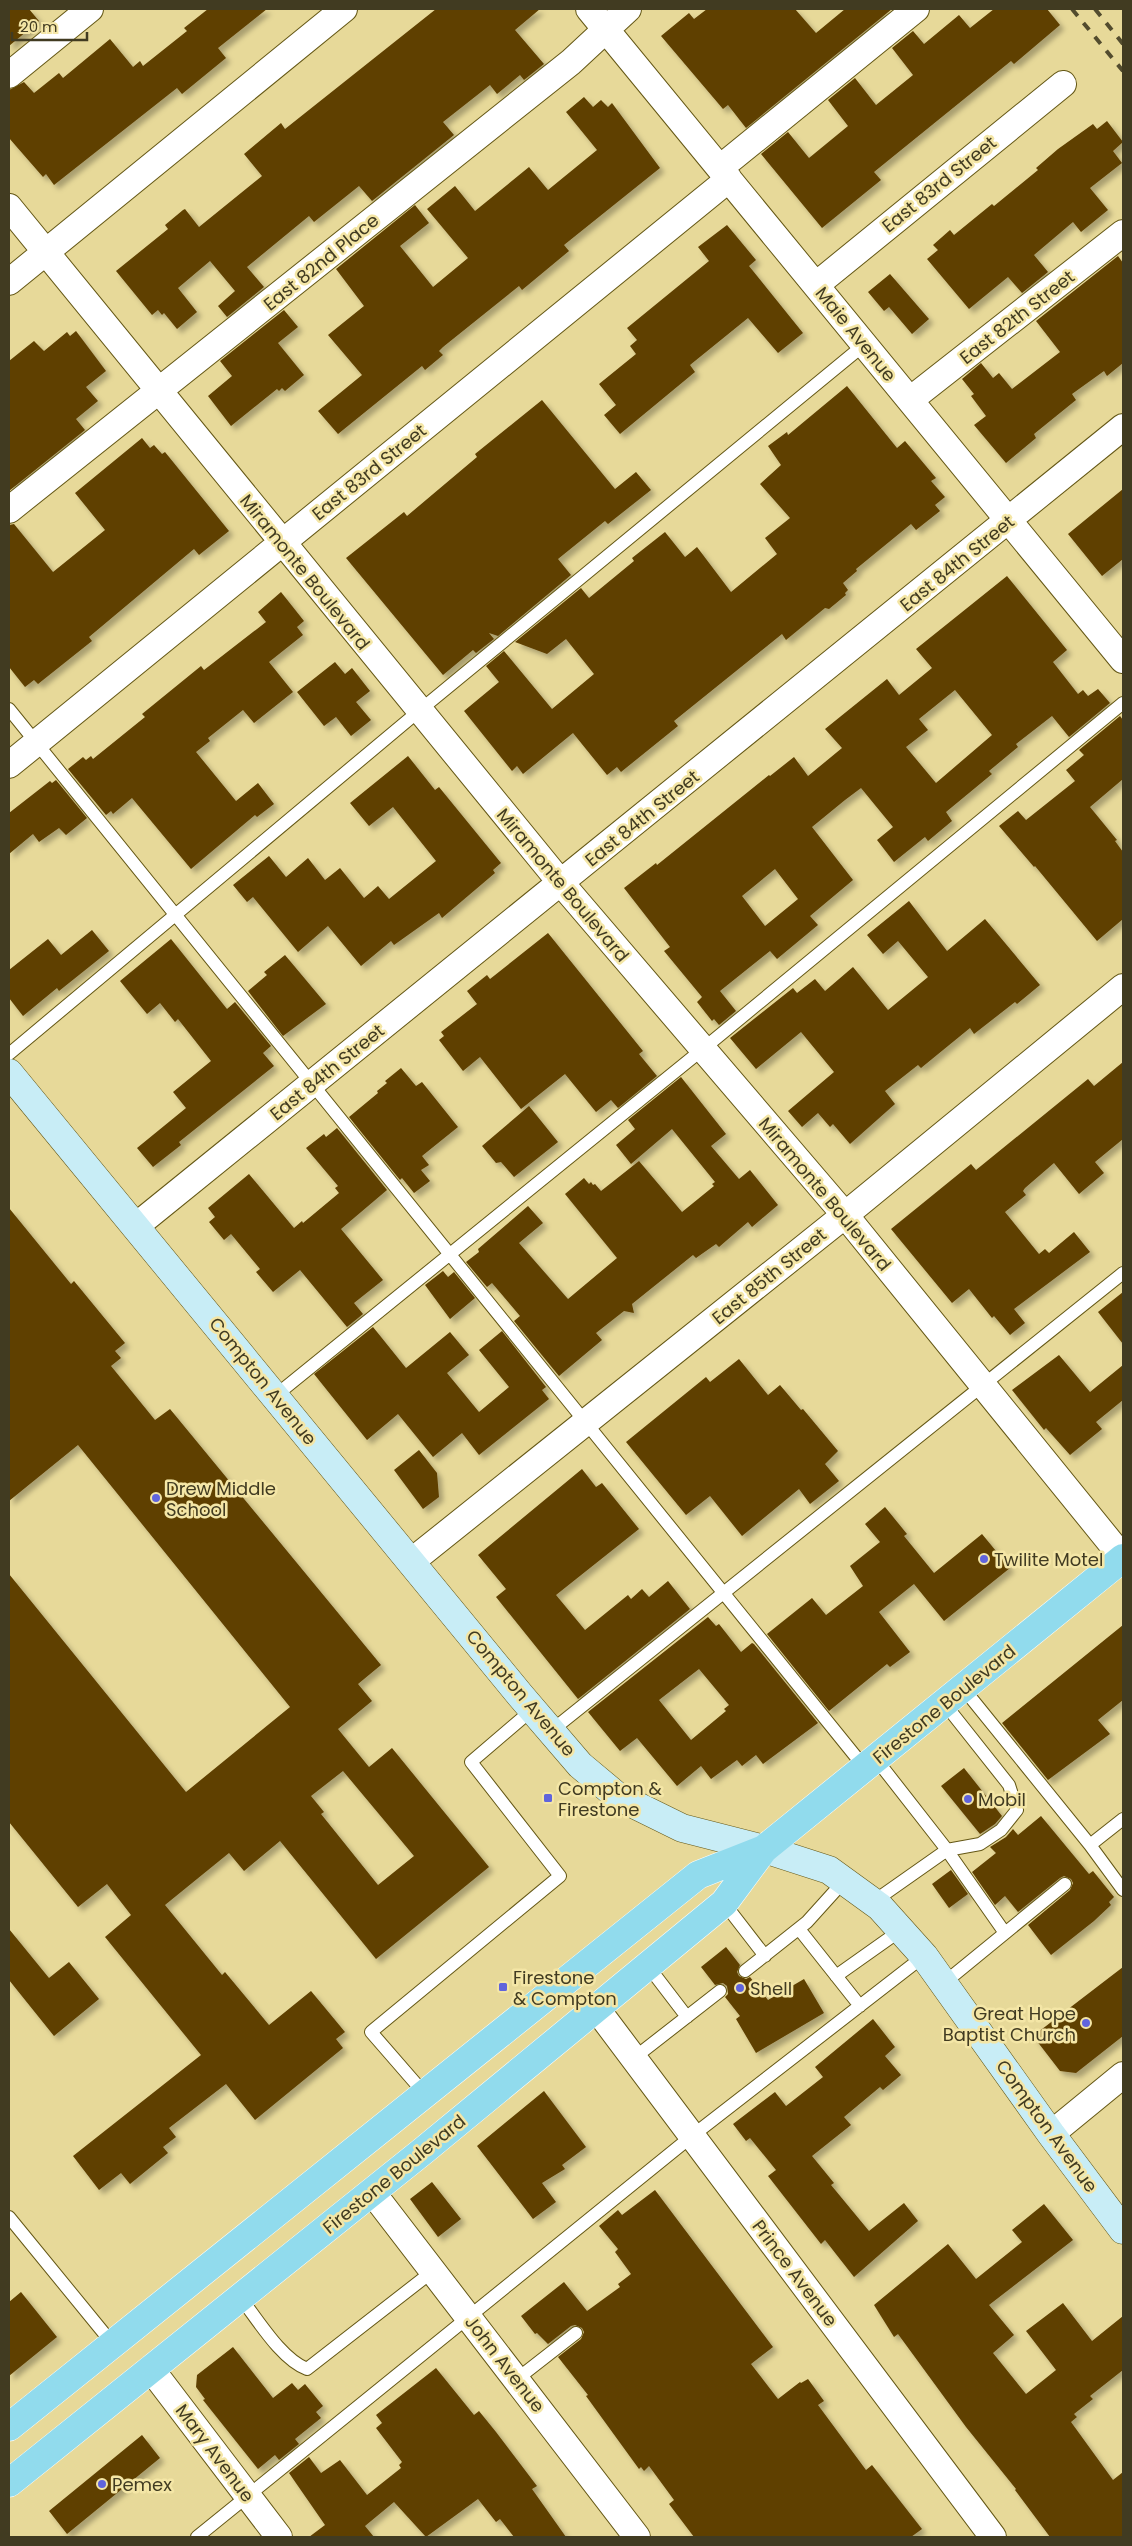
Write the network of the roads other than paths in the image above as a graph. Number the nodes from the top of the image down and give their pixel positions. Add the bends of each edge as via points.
1 (90, 9) edge
2 (344, 9) edge
3 (628, 9) edge
4 (916, 9) edge
5 (597, 18) edge
6 (9, 75) edge
7 (1063, 84) dead end
8 (724, 173) junction
9 (9, 207) edge
10 (1123, 233) edge
11 (45, 252) junction
12 (9, 282) edge
13 (816, 285) junction
14 (865, 344) junction
15 (159, 392) junction
16 (910, 400) junction
17 (1123, 427) edge
18 (9, 510) edge
19 (1009, 521) junction
20 (281, 543) junction
21 (1123, 660) edge
22 (1123, 703) edge
23 (9, 709) edge
24 (419, 711) junction
25 (36, 742) junction
26 (9, 765) edge
27 (561, 883) junction
28 (174, 916) junction
29 (1123, 987) edge
30 (703, 1049) junction
31 (9, 1054) edge
32 (9, 1073) edge
33 (311, 1085) junction
34 (845, 1215) junction
35 (136, 1226) junction
36 (448, 1255) junction
37 (1123, 1273) edge
38 (983, 1386) junction
39 (275, 1396) junction
40 (586, 1422) junction
41 (1123, 1558) edge
42 (412, 1561) junction
43 (723, 1594) junction
44 (953, 1696) junction
45 (532, 1709) junction
46 (551, 1731) junction
47 (870, 1763) junction
48 (1123, 1819) edge
49 (1090, 1845) junction
50 (764, 1849) junction
51 (947, 1850) junction
52 (844, 1881) junction
53 (1065, 1884) dead end
54 (1123, 1890) edge
55 (873, 1902) junction
56 (724, 1903) junction
57 (799, 1929) junction
58 (901, 1930) junction
59 (1005, 1933) junction
60 (765, 1956) junction
61 (924, 1956) junction
62 (648, 1966) junction
63 (746, 1971) dead end
64 (836, 1976) junction
65 (944, 1983) junction
66 (720, 1991) dead end
67 (860, 2006) junction
68 (596, 2008) junction
69 (687, 2016) junction
70 (634, 2058) junction
71 (1123, 2075) edge
72 (424, 2093) junction
73 (1051, 2134) junction
74 (692, 2136) junction
75 (372, 2192) junction
76 (9, 2217) edge
77 (1123, 2230) edge
78 (433, 2271) junction
79 (240, 2297) junction
80 (468, 2317) junction
81 (576, 2333) dead end
82 (112, 2344) junction
83 (151, 2369) junction
84 (517, 2379) junction
85 (9, 2426) edge
86 (9, 2483) edge
87 (248, 2496) junction
88 (197, 2537) edge
89 (279, 2537) edge
90 (637, 2537) edge
91 (994, 2537) edge

1 - 6 street
2 - 11 street
3 - 5 street, East 82nd Place
4 - 8 street, East 83rd Street
5 - 8 street, Maie Avenue
5 - 15 street, East 82nd Place via 571,62
7 - 13 street, East 83rd Street
8 - 13 street, Maie Avenue
8 - 20 street, East 83rd Street
9 - 11 street, Miramonte Boulevard
10 - 16 street, East 82th Street
11 - 12 street
11 - 15 street, Miramonte Boulevard
13 - 14 street, Maie Avenue
14 - 16 street, Maie Avenue
14 - 24 lane
15 - 18 street, East 82nd Place
15 - 20 street, Miramonte Boulevard
16 - 19 street, Maie Avenue
17 - 19 street, East 84th Street
19 - 21 street, Maie Avenue
19 - 27 street, East 84th Street
20 - 24 street, Miramonte Boulevard
20 - 25 street, East 83rd Street
22 - 30 lane
23 - 25 lane
24 - 27 street, Miramonte Boulevard
24 - 28 lane
25 - 26 street, East 83rd Street
25 - 28 lane
27 - 30 street, Miramonte Boulevard
27 - 33 street, East 84th Street
28 - 31 lane
28 - 33 lane
29 - 34 street, East 85th Street
30 - 34 street, Miramonte Boulevard
30 - 36 lane
32 - 35 main road, Compton Avenue
33 - 35 street, East 84th Street
33 - 36 lane
34 - 38 street, Miramonte Boulevard
34 - 40 street, East 85th Street
35 - 39 main road, Compton Avenue
36 - 39 lane
36 - 40 lane
37 - 38 lane
38 - 41 street, Miramonte Boulevard
38 - 43 lane
39 - 42 main road, Compton Avenue
40 - 42 street, East 85th Street
40 - 43 lane
41 - 44 main road, Firestone Boulevard
42 - 45 main road, Compton Avenue
43 - 46 lane
43 - 47 lane
44 - 47 main road, Firestone Boulevard
44 - 49 lane
44 - 51 lane via 1009,1785 1017,1810 1001,1830 980,1844
45 - 46 main road, Compton Avenue
45 - 72 lane via 472,1762 560,1876 371,2032
46 - 50 main road, Compton Avenue via 580,1764 617,1796 638,1808 682,1828
47 - 50 main road, Firestone Boulevard
47 - 51 lane
48 - 49 lane
49 - 54 lane
50 - 52 main road, Compton Avenue via 829,1870
50 - 56 main road, Firestone Boulevard
50 - 72 main road, Firestone Boulevard via 698,1875
51 - 55 lane
51 - 59 lane
52 - 55 main road, Compton Avenue
52 - 57 lane
53 - 59 lane
55 - 58 main road, Compton Avenue
56 - 60 lane
56 - 62 main road, Firestone Boulevard
57 - 60 lane
57 - 64 lane
58 - 61 main road, Compton Avenue
58 - 64 lane
59 - 65 lane
60 - 63 lane
61 - 65 main road, Compton Avenue
61 - 67 lane
62 - 68 main road, Firestone Boulevard
62 - 69 lane
64 - 67 lane
65 - 73 main road, Compton Avenue
66 - 69 lane
67 - 74 lane
68 - 70 street, Prince Avenue
68 - 75 main road, Firestone Boulevard
69 - 70 lane
70 - 74 street, Prince Avenue
71 - 73 street
72 - 82 main road, Firestone Boulevard
73 - 77 main road, Compton Avenue
74 - 80 lane
74 - 91 street, Prince Avenue
75 - 78 street, John Avenue
75 - 79 main road, Firestone Boulevard
76 - 82 lane
78 - 79 lane via 307,2369 295,2364 285,2354
78 - 80 street, John Avenue
79 - 83 main road, Firestone Boulevard
80 - 84 street, John Avenue
80 - 87 lane
81 - 84 lane
82 - 85 main road, Firestone Boulevard
83 - 86 main road, Firestone Boulevard
83 - 87 street, Mary Avenue
84 - 90 street, John Avenue
87 - 88 lane
87 - 89 street, Mary Avenue

